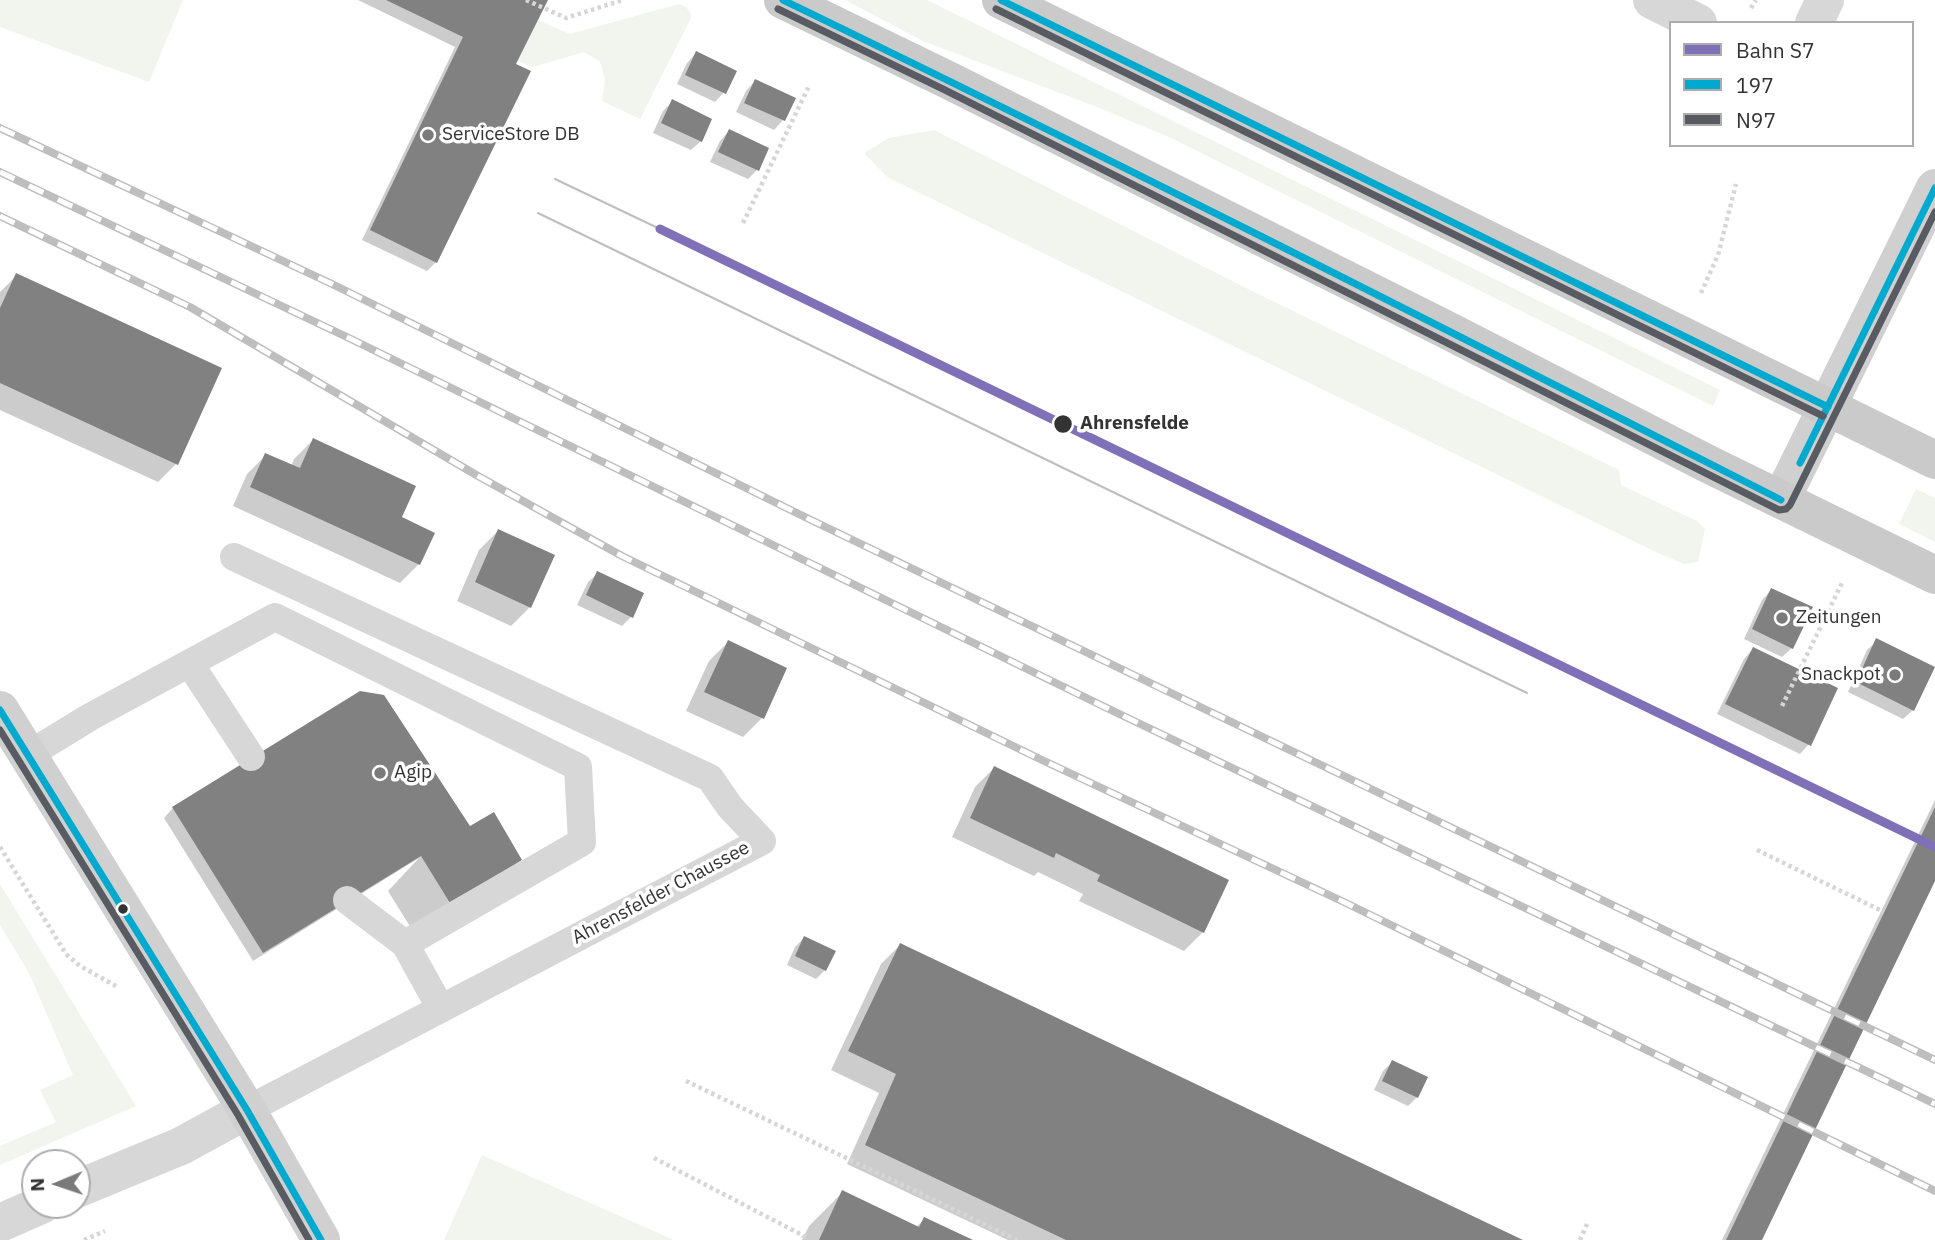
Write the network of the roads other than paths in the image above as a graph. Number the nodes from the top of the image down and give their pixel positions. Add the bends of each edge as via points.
1 (783, 0) edge
2 (1001, 0) edge
3 (1652, 0) edge
4 (1825, 0) edge
5 (1695, 21) edge
6 (1815, 21) edge
7 (1935, 188) edge
8 (1828, 407) junction
9 (1935, 460) edge
10 (1781, 500) junction
11 (234, 556) dead end
12 (1935, 575) edge
13 (190, 664) junction
14 (10, 732) edge
15 (251, 757) dead end
16 (347, 900) dead end
17 (405, 944) junction
18 (442, 1009) junction
19 (247, 1110) junction
20 (91, 1183) edge
21 (21, 1214) edge
22 (0, 1223) edge
23 (321, 1240) edge

1 - 10 main road
2 - 8 main road
3 - 5 street
4 - 6 street
7 - 8 main road
8 - 9 main road
8 - 10 main road
10 - 12 main road
11 - 18 lane, Ahrensfelder Chaussee via 710,778 762,841
13 - 14 lane via 90,717
13 - 15 lane
13 - 17 lane via 275,617 578,768 582,842
14 - 19 main road
16 - 17 lane
17 - 18 lane
18 - 19 lane, Ahrensfelder Chaussee
19 - 20 street via 181,1146
19 - 23 main road
21 - 22 street

